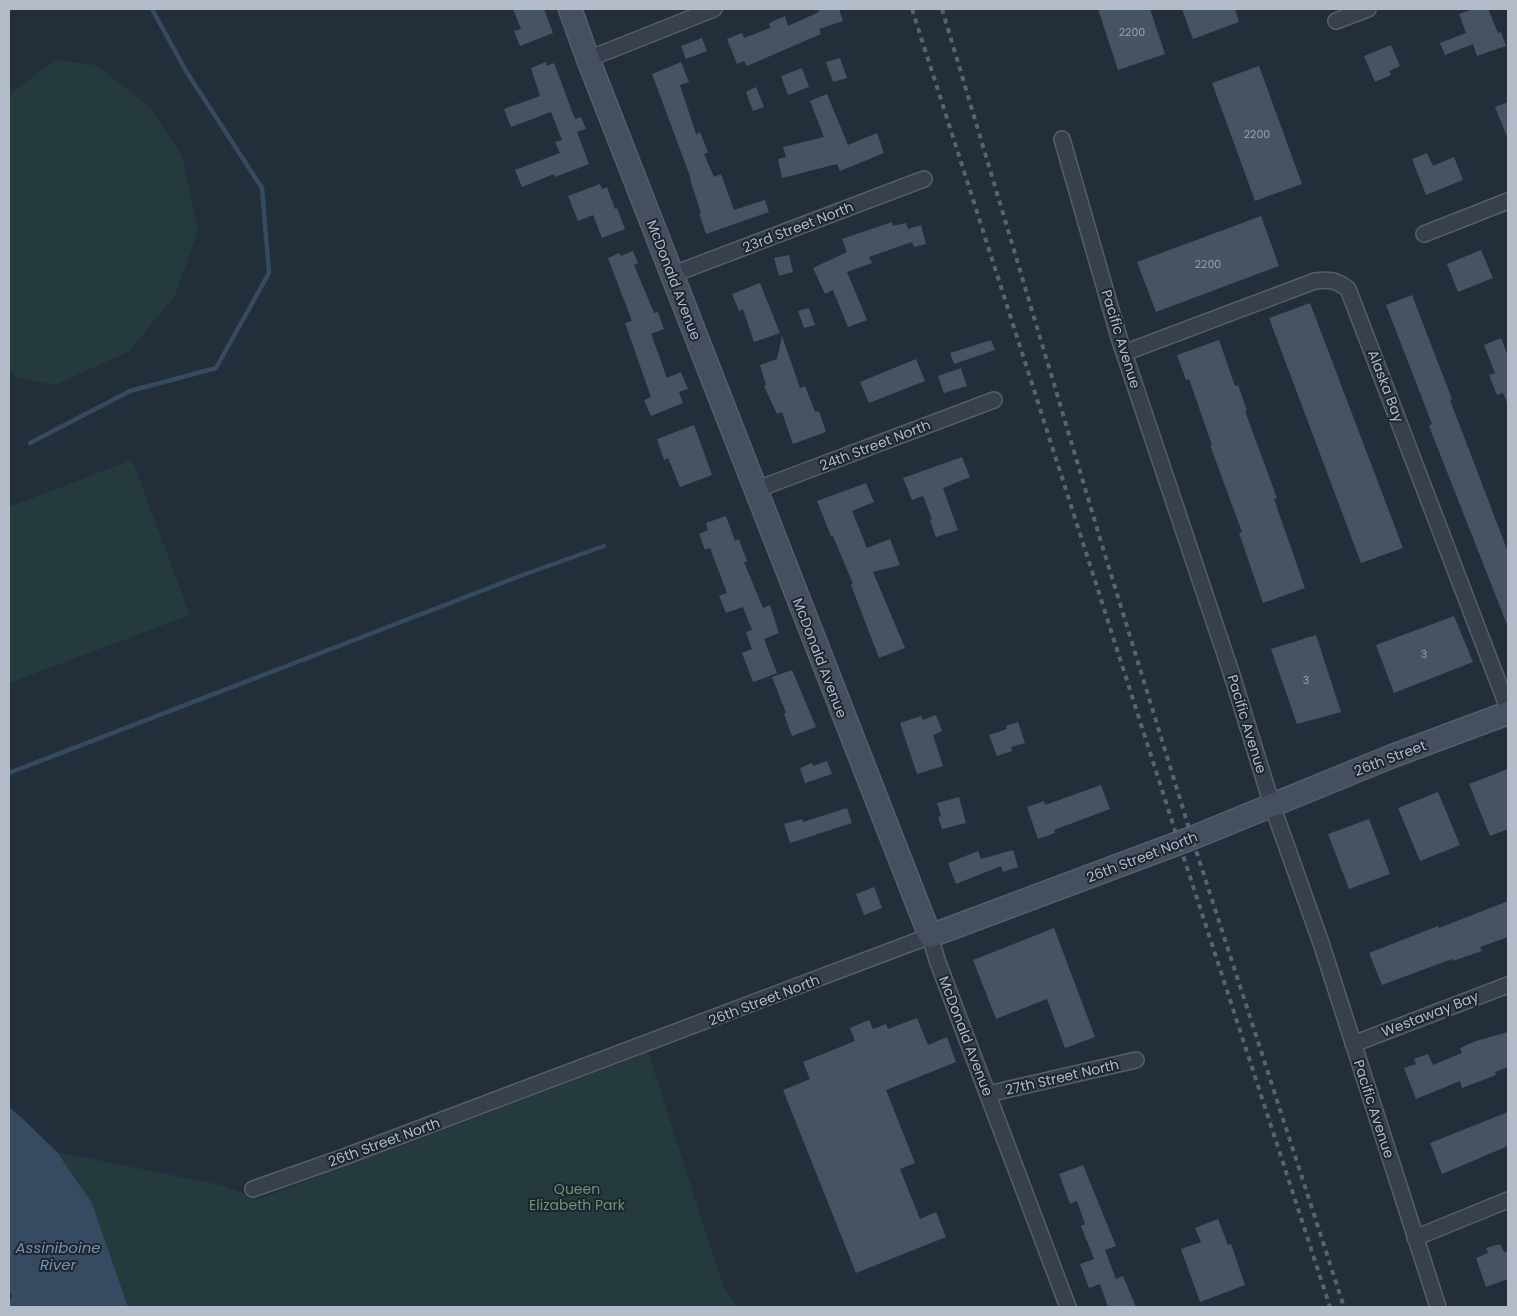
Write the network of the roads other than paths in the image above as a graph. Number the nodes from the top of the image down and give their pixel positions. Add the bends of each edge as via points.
1 (570, 9) edge
2 (714, 9) edge
3 (1368, 9) edge
4 (1336, 21) dead end
5 (588, 59) junction
6 (1062, 139) dead end
7 (924, 178) dead end
8 (1508, 201) edge
9 (1424, 234) dead end
10 (671, 275) junction
11 (1124, 353) junction
12 (994, 400) dead end
13 (755, 490) junction
14 (1508, 708) edge
15 (1508, 713) edge
16 (1272, 805) junction
17 (930, 936) junction
18 (1508, 985) edge
19 (1353, 1044) junction
20 (1136, 1060) dead end
21 (988, 1094) junction
22 (253, 1189) dead end
23 (1508, 1200) edge
24 (1415, 1238) junction
25 (1068, 1307) edge
26 (1438, 1307) edge

1 - 5 street, McDonald Avenue
2 - 5 street
3 - 4 street
5 - 10 street, McDonald Avenue
6 - 11 street, Pacific Avenue
7 - 10 street, 23rd Street North
8 - 9 street
10 - 13 street, McDonald Avenue
11 - 14 street, Alaska Bay via 1315,282 1333,280 1348,288
11 - 16 street, Pacific Avenue
12 - 13 street, 24th Street North
13 - 17 street, McDonald Avenue
15 - 16 street, 26th Street
16 - 17 street, 26th Street North
16 - 19 street, Pacific Avenue
17 - 21 street, McDonald Avenue
17 - 22 street, 26th Street North
18 - 19 street, Westaway Bay
19 - 24 street, Pacific Avenue
20 - 21 street, 27th Street North
21 - 25 street, McDonald Avenue
23 - 24 street
24 - 26 street, Pacific Avenue

